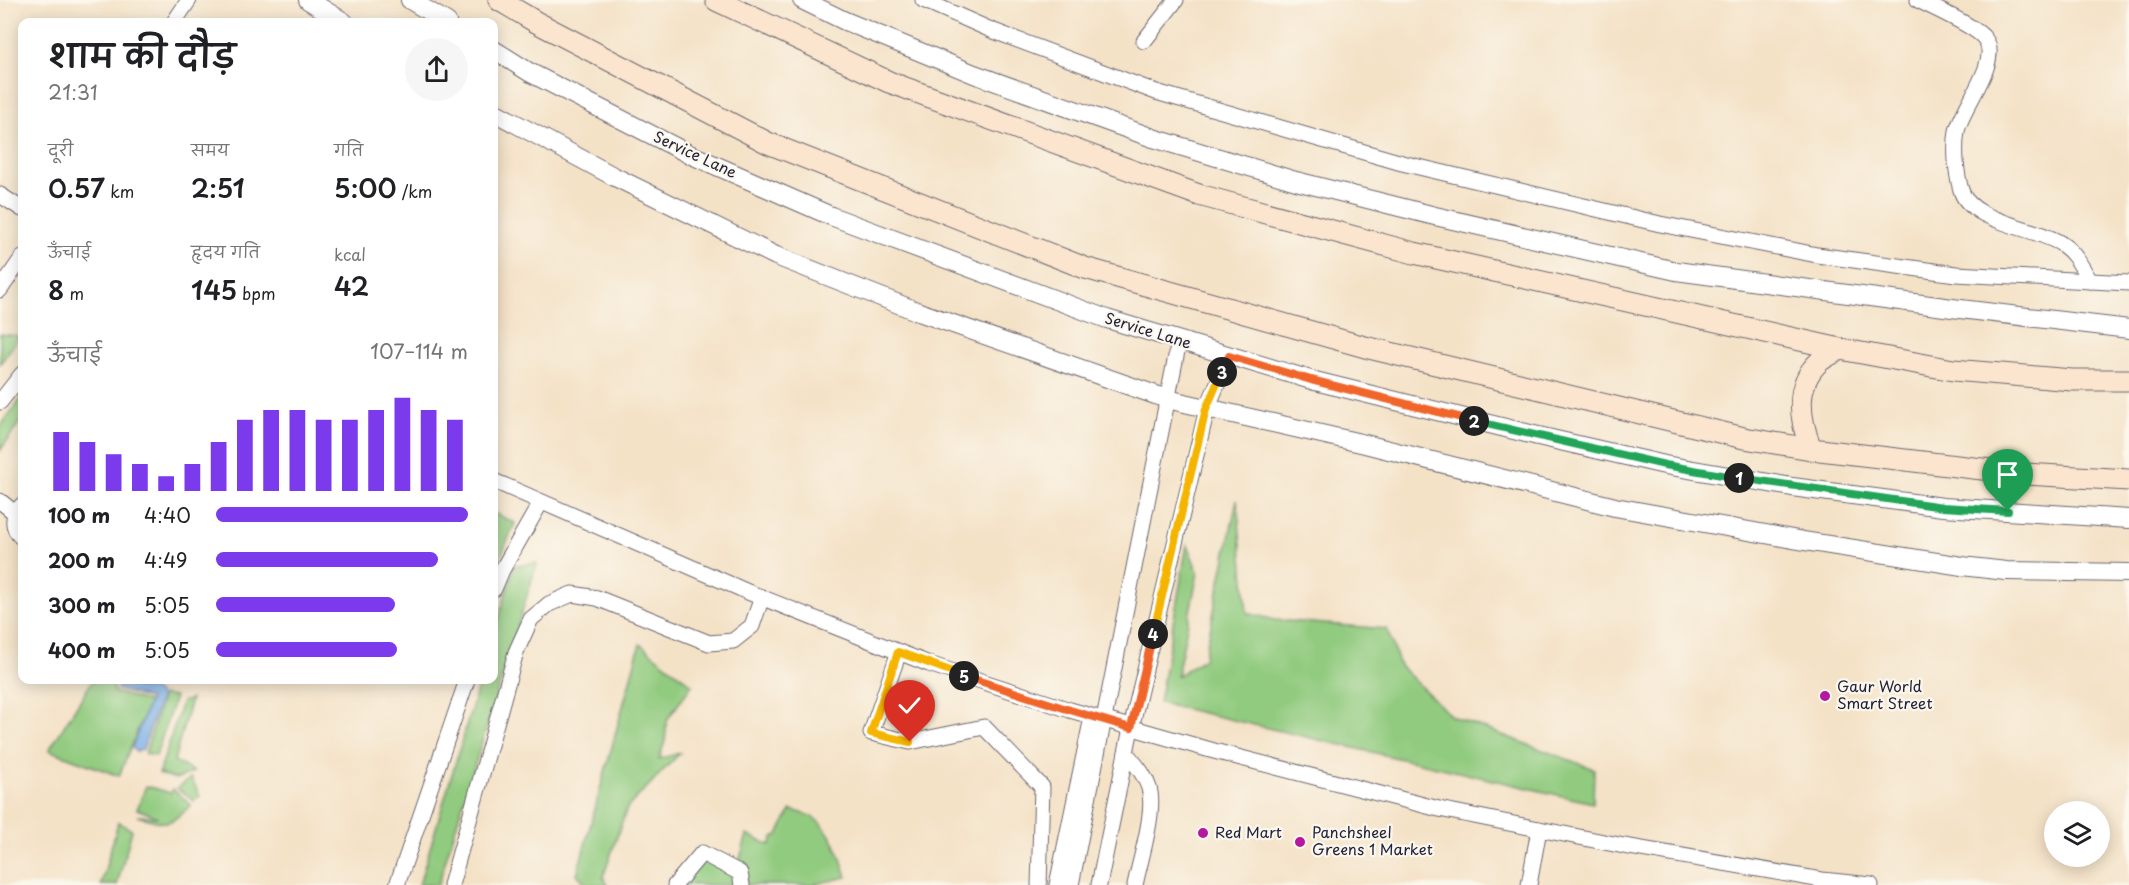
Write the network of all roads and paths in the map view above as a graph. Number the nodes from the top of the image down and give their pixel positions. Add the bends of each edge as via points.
1 (189, 0) edge
2 (308, 0) edge
3 (410, 0) edge
4 (499, 0) edge
5 (716, 0) edge
6 (802, 0) edge
7 (922, 0) edge
8 (1176, 0) edge
9 (1918, 0) edge
10 (177, 18) edge
11 (337, 18) edge
12 (440, 18) edge
13 (1144, 41) dead end
14 (498, 53) edge
15 (498, 114) edge
16 (0, 195) edge
17 (18, 206) edge
18 (18, 264) edge
19 (2090, 281) junction
20 (2129, 283) edge
21 (0, 290) edge
22 (2129, 329) edge
23 (1179, 341) junction
24 (1840, 349) junction
25 (1229, 356) junction
26 (18, 379) edge
27 (2129, 380) edge
28 (1167, 399) junction
29 (0, 402) edge
30 (1206, 409) junction
31 (1811, 449) junction
32 (2129, 480) edge
33 (498, 483) edge
34 (0, 501) edge
35 (542, 502) junction
36 (18, 509) edge
37 (18, 512) edge
38 (2129, 519) edge
39 (18, 534) edge
40 (2129, 573) edge
41 (498, 580) edge
42 (762, 597) junction
43 (898, 652) junction
44 (466, 684) edge
45 (1098, 718) junction
46 (1131, 728) junction
47 (1126, 753) junction
48 (1539, 829) junction
49 (1532, 883) edge
50 (398, 885) edge
51 (451, 885) edge
52 (675, 885) edge
53 (742, 885) edge
54 (1039, 885) edge
55 (1057, 885) edge
56 (1071, 885) edge
57 (1099, 885) edge
58 (1135, 885) edge
59 (1871, 885) edge

1 - 10 street
2 - 11 street
3 - 12 street
4 - 31 main road via 768,143 1085,268 1376,350 1744,438
5 - 24 main road via 890,82 1199,195 1414,253
6 - 22 street via 974,74 1153,138 1296,181 1423,213 1676,271
7 - 19 street via 1156,92 1402,163 1660,224 1817,255 1956,274
8 - 13 street
9 - 19 street via 1975,30 1986,39 1989,51 1989,63 1961,117 1957,133 1958,173 1964,198 1980,211 2063,245
14 - 23 street, Service Lane via 687,153 831,216 1107,319
15 - 28 street via 776,256 919,312
16 - 17 street
18 - 21 street
19 - 20 street
23 - 25 street, Service Lane
23 - 28 street
24 - 27 main road via 1953,370 2073,380
24 - 31 main road via 1810,373 1801,396 1803,428
25 - 30 street
25 - 38 street, Service Lane via 1311,380 1665,465 1943,507
26 - 29 street
28 - 30 street
28 - 45 street
30 - 40 street via 1365,444 1615,507 1782,537 2006,571
30 - 46 street
31 - 32 main road via 2025,474
33 - 35 street
34 - 36 street
35 - 41 street
35 - 42 street
37 - 39 street via 14,525
42 - 43 street
42 - 51 street via 752,626 733,641 709,643 597,598 572,594 549,604 531,619 516,652
43 - 45 street
43 - 54 street via 871,733 910,742 984,727 1042,787
44 - 50 street
45 - 46 street
45 - 55 street
45 - 56 street
46 - 47 street
46 - 48 street via 1438,809
47 - 57 street
47 - 58 street via 1149,786 1152,802
48 - 49 street
48 - 59 street via 1822,880
52 - 53 street via 702,853 740,873

